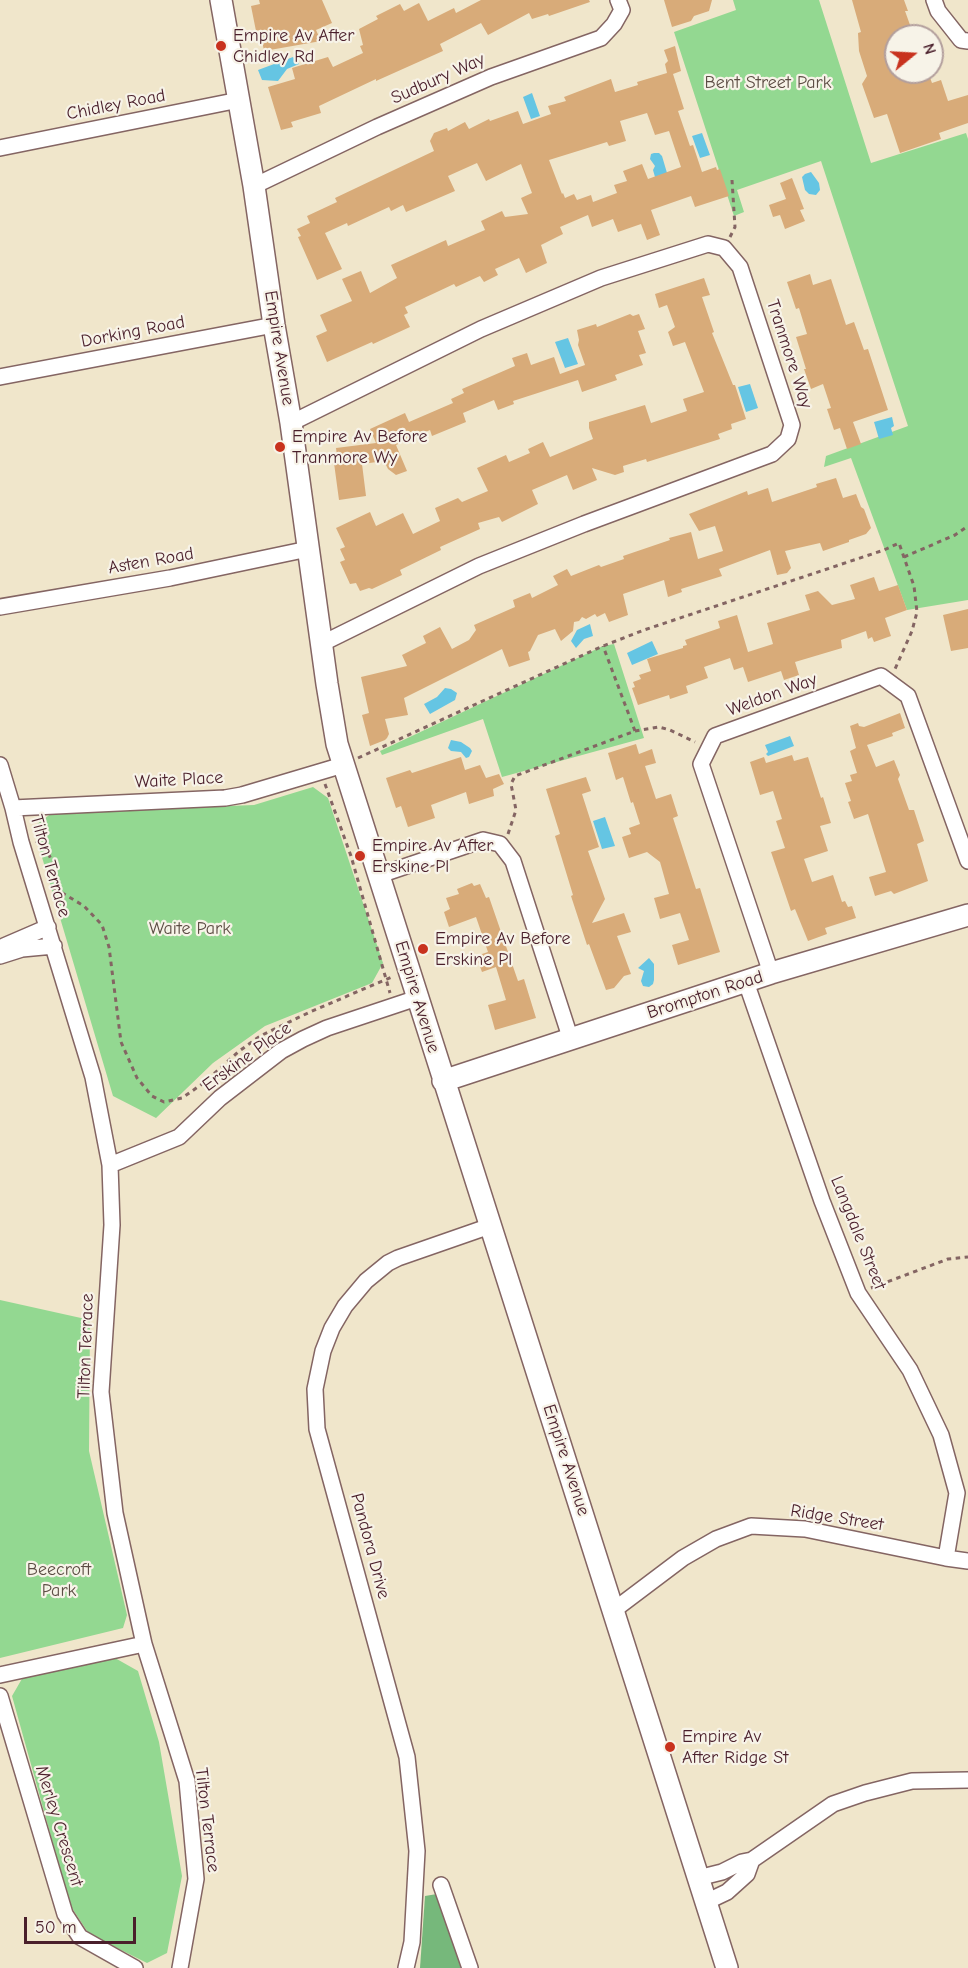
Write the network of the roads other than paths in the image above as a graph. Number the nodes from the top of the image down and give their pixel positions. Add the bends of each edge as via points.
1 (221, 0) edge
2 (618, 0) edge
3 (934, 0) edge
4 (968, 41) edge
5 (239, 100) junction
6 (0, 148) edge
7 (254, 186) junction
8 (274, 325) junction
9 (0, 377) edge
10 (291, 423) junction
11 (308, 549) junction
12 (0, 607) edge
13 (321, 644) junction
14 (0, 765) edge
15 (342, 765) junction
16 (13, 808) junction
17 (968, 861) edge
18 (380, 875) junction
19 (968, 915) edge
20 (48, 927) junction
21 (54, 946) junction
22 (0, 948) edge
23 (0, 956) edge
24 (771, 974) junction
25 (746, 982) junction
26 (417, 998) junction
27 (571, 1040) junction
28 (443, 1081) junction
29 (110, 1165) junction
30 (490, 1226) junction
31 (946, 1558) junction
32 (968, 1560) edge
33 (614, 1610) junction
34 (144, 1644) junction
35 (0, 1676) edge
36 (0, 1696) edge
37 (968, 1780) edge
38 (752, 1860) junction
39 (698, 1878) junction
40 (441, 1885) dead end
41 (706, 1902) junction
42 (135, 1968) edge
43 (180, 1968) edge
44 (406, 1968) edge
45 (470, 1968) edge
46 (727, 1968) edge

1 - 5 street, Empire Avenue
2 - 7 street, Sudbury Way via 622,10 601,38 491,76
3 - 4 street via 961,40
5 - 6 street, Chidley Road
5 - 7 street, Empire Avenue
7 - 8 street, Empire Avenue
8 - 9 street, Dorking Road
8 - 10 street, Empire Avenue
10 - 11 street, Empire Avenue
10 - 13 street, Tranmore Way via 481,329 601,278 708,244 724,248 740,267 792,424 788,439 772,454 479,567
11 - 12 street, Asten Road
11 - 13 street, Empire Avenue
13 - 15 street, Empire Avenue
14 - 16 street, Tilton Terrace
15 - 16 street, Waite Place via 225,798
15 - 18 street, Empire Avenue
16 - 20 street, Tilton Terrace
17 - 24 street, Weldon Way via 908,696 881,676 715,736 701,764
18 - 26 street, Empire Avenue
18 - 27 street via 483,840 500,844 513,861
19 - 24 street, Brompton Road
20 - 21 street, Tilton Terrace
20 - 22 street
21 - 23 street
21 - 29 street, Tilton Terrace via 93,1077
24 - 25 street, Brompton Road
25 - 27 street, Brompton Road
25 - 31 street, Langdale Street via 858,1293 910,1370 941,1435 957,1494
26 - 28 street, Empire Avenue
26 - 29 street, Erskine Place via 303,1039 220,1098 179,1137
27 - 28 street, Brompton Road
28 - 30 street, Empire Avenue
29 - 34 street, Tilton Terrace via 112,1225 101,1392 115,1513
30 - 33 street, Empire Avenue
30 - 44 street, Pandora Drive via 398,1258 366,1281 332,1328 315,1389 317,1428 407,1757 417,1851 412,1942
31 - 32 street, Ridge Street
31 - 33 street, Ridge Street via 806,1529 751,1526 716,1539 683,1558
33 - 39 street, Empire Avenue
34 - 35 street
34 - 43 street, Tilton Terrace via 187,1781 196,1879
36 - 42 street, Merley Crescent via 65,1914 80,1937
37 - 38 street via 912,1781 833,1804
38 - 39 street
38 - 41 street via 747,1874 727,1892
39 - 41 street, Empire Avenue
40 - 45 street
41 - 46 street, Empire Avenue

